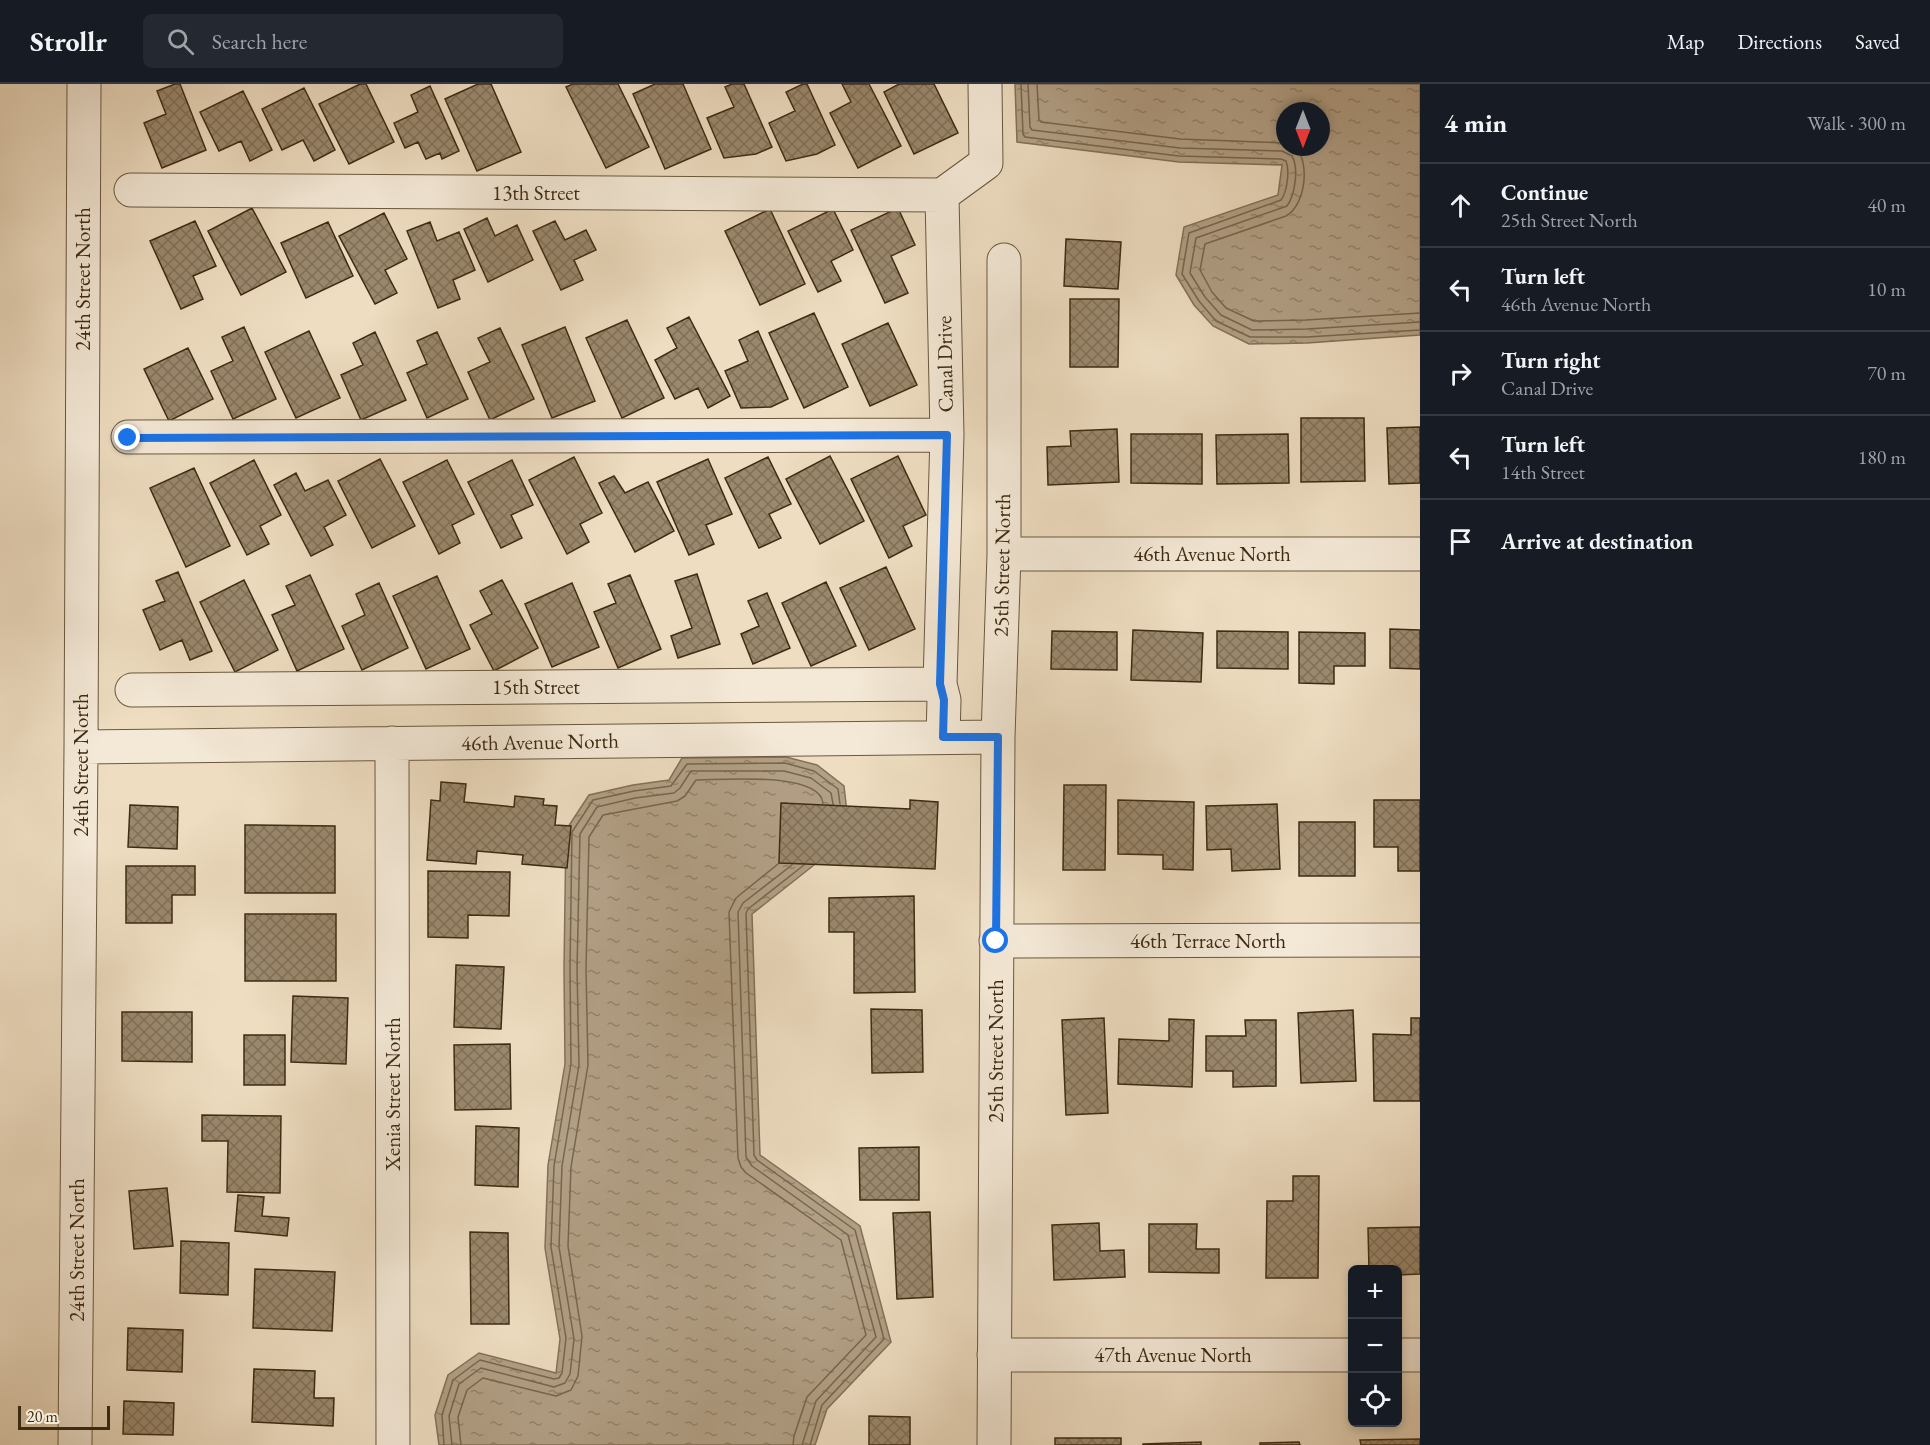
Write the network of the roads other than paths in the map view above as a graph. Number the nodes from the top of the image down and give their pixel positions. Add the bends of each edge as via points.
1 (84, 84) edge
2 (985, 84) edge
3 (131, 190) dead end
4 (942, 195) junction
5 (1004, 260) dead end
6 (947, 435) junction
7 (128, 438) dead end
8 (1004, 554) junction
9 (1420, 554) edge
10 (940, 684) junction
11 (132, 690) dead end
12 (943, 737) junction
13 (998, 737) junction
14 (392, 743) junction
15 (81, 747) junction
16 (1420, 940) edge
17 (996, 941) junction
18 (994, 1355) junction
19 (1348, 1355) edge
20 (1402, 1355) edge
21 (1420, 1355) edge
22 (75, 1445) edge
23 (393, 1445) edge
24 (994, 1445) edge

1 - 15 street, 24th Street North
2 - 4 street via 986,163
3 - 4 street, 13th Street
4 - 6 street, Canal Drive
5 - 8 street, 25th Street North
6 - 7 street
6 - 10 street, Canal Drive
8 - 9 street, 46th Avenue North
8 - 13 street, 25th Street North
10 - 11 street, 15th Street
10 - 12 street, Canal Drive via 944,700
12 - 13 street, 46th Avenue North
12 - 14 street, 46th Avenue North
13 - 17 street, 25th Street North
14 - 15 street, 46th Avenue North
14 - 23 street, Xenia Street North
15 - 22 street, 24th Street North
16 - 17 street, 46th Terrace North
17 - 18 street, 25th Street North
18 - 19 street, 47th Avenue North
18 - 24 street, 25th Street North
20 - 21 street

